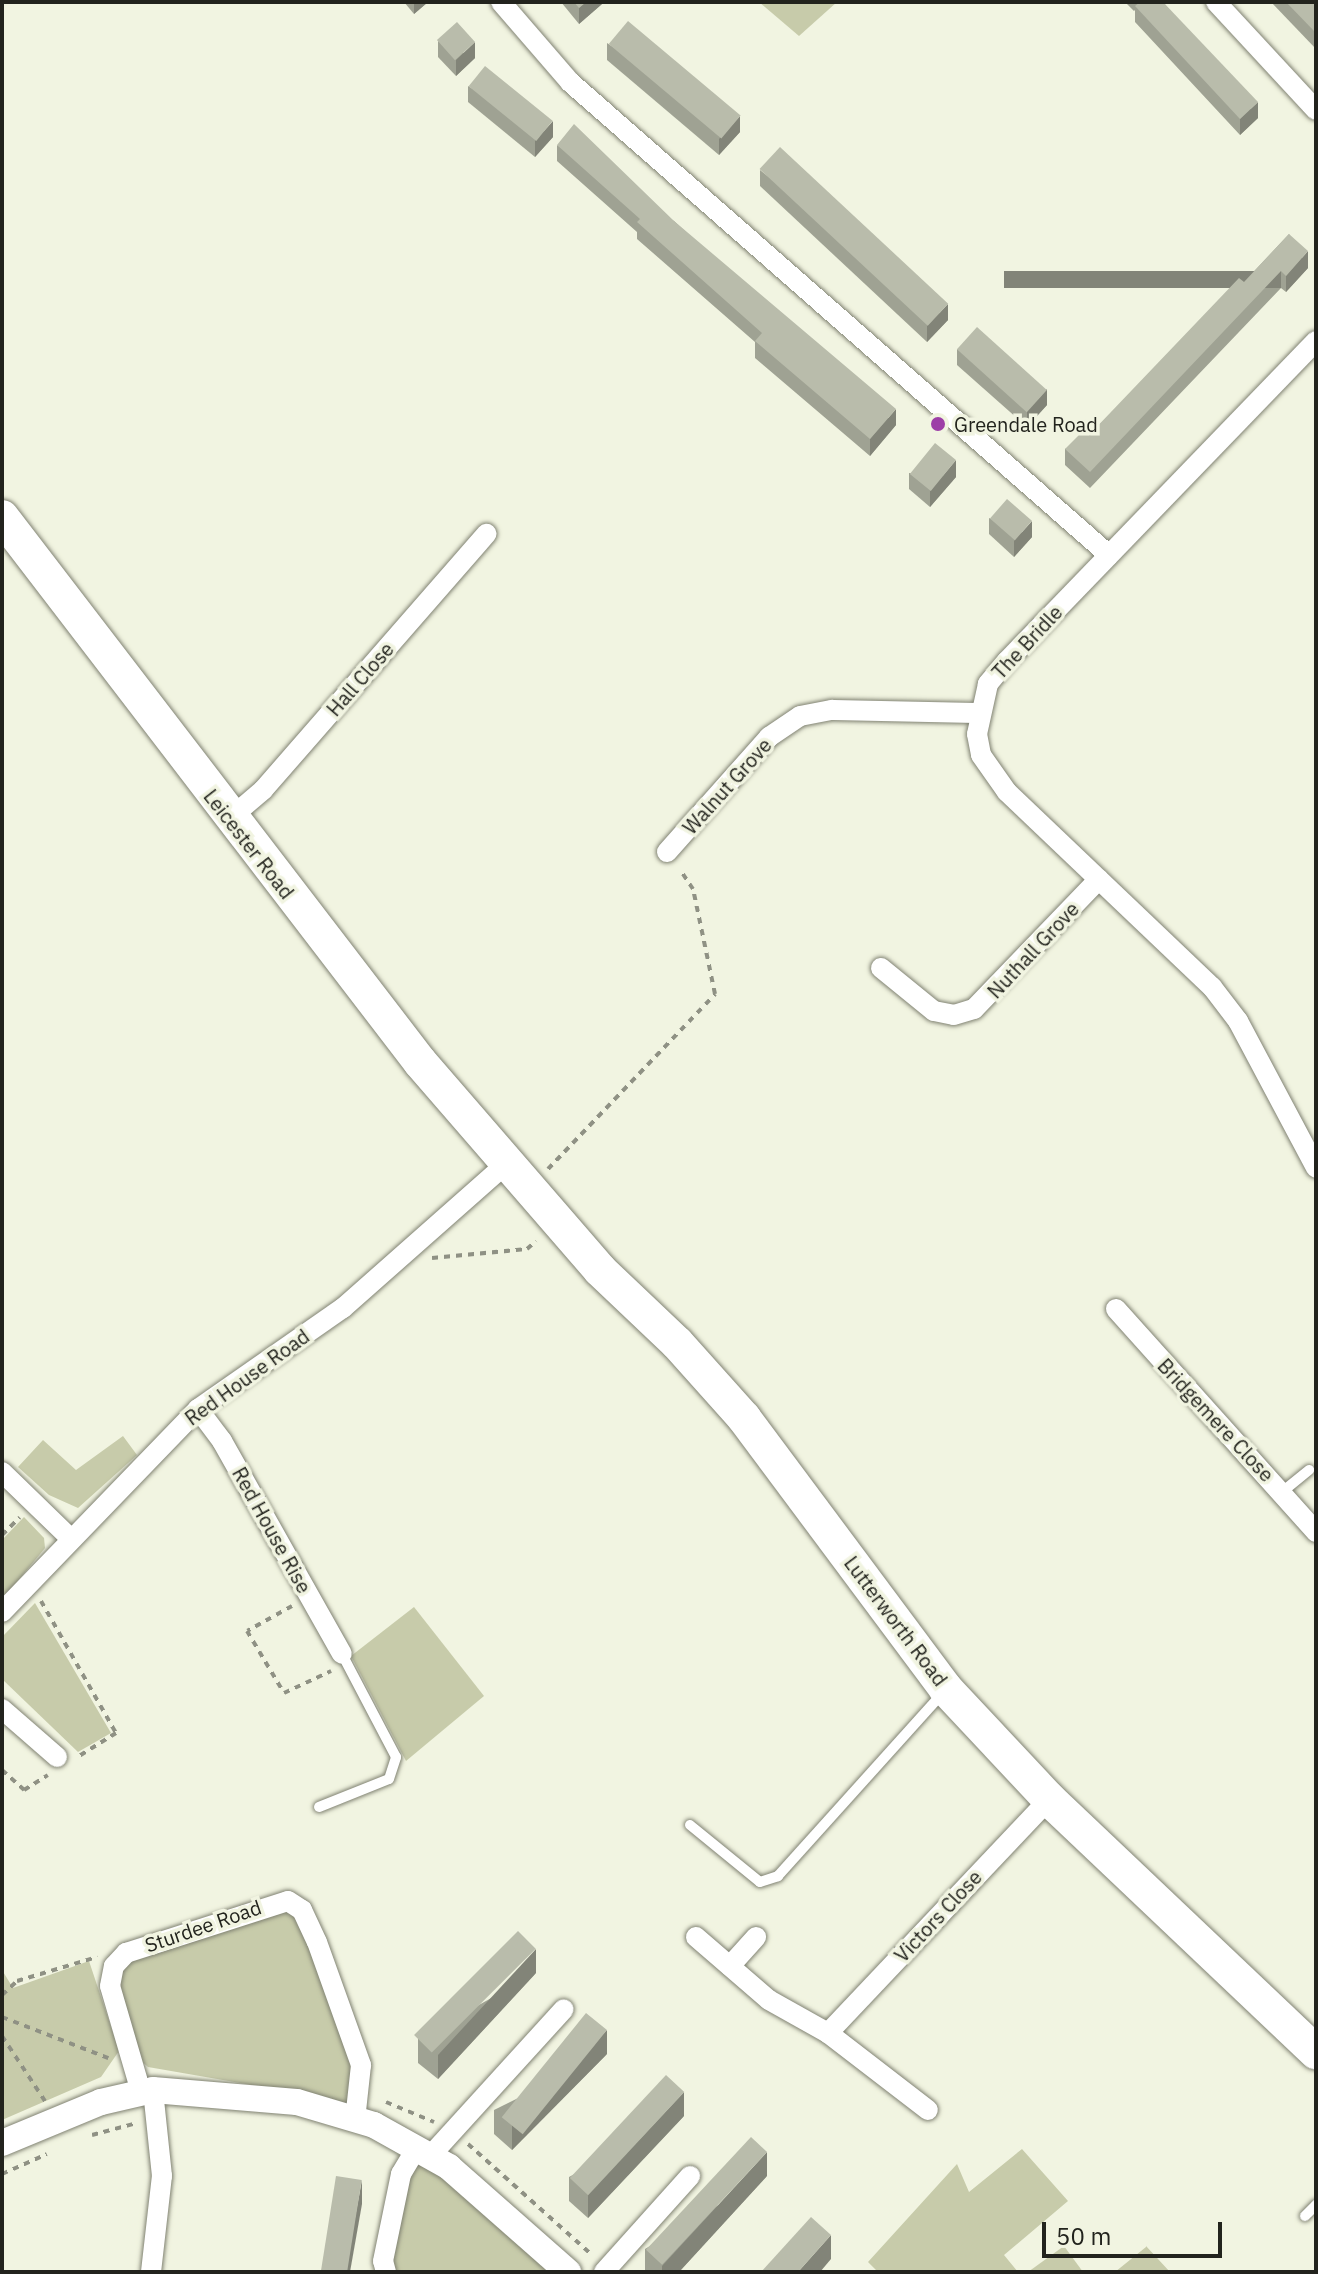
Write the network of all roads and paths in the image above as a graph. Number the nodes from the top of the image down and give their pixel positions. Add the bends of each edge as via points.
1 (501, 2) edge
2 (1216, 2) edge
3 (1316, 110) edge
4 (1316, 341) edge
5 (2, 517) edge
6 (486, 534) dead end
7 (1109, 555) junction
8 (978, 713) junction
9 (229, 819) junction
10 (667, 852) joint
11 (1099, 879) junction
12 (881, 968) dead end
13 (509, 1161) junction
14 (1316, 1168) edge
15 (530, 1188) junction
16 (556, 1218) junction
17 (419, 1245) junction
18 (1116, 1309) dead end
19 (198, 1409) junction
20 (1309, 1470) dead end
21 (2, 1472) edge
22 (1282, 1492) junction
23 (1316, 1532) edge
24 (70, 1538) junction
25 (27, 1585) junction
26 (310, 1596) junction
27 (2, 1612) edge
28 (345, 1659) junction
29 (946, 1689) junction
30 (2, 1709) edge
31 (61, 1762) junction
32 (2, 1770) edge
33 (1049, 1799) junction
34 (319, 1807) dead end
35 (690, 1825) dead end
36 (696, 1937) dead end
37 (756, 1937) dead end
38 (114, 1966) junction
39 (730, 1966) junction
40 (2, 1995) edge
41 (564, 2009) dead end
42 (2, 2017) edge
43 (828, 2033) junction
44 (2, 2036) edge
45 (1316, 2052) edge
46 (143, 2083) junction
47 (928, 2110) dead end
48 (55, 2119) junction
49 (159, 2120) junction
50 (355, 2120) junction
51 (81, 2138) dead end
52 (2, 2143) edge
53 (55, 2150) dead end
54 (424, 2151) junction
55 (2, 2174) edge
56 (690, 2176) dead end
57 (1316, 2205) edge
58 (1305, 2216) dead end
59 (151, 2272) edge
60 (386, 2272) edge
61 (568, 2272) edge
62 (604, 2272) edge

1 - 7 street via 570,82
2 - 3 street
4 - 7 street, The Bridle
5 - 9 main road, Leicester Road
6 - 9 street, Hall Close via 263,790
7 - 8 street, The Bridle via 997,673
8 - 10 street, Walnut Grove via 832,710 800,716 769,737
8 - 11 street, The Bridle via 981,755 992,775
9 - 13 main road, Leicester Road via 420,1062
10 - 15 path via 693,889 715,994
11 - 12 street, Nuthall Grove via 974,1009 954,1015 934,1011
11 - 14 street, The Bridle via 1183,956 1238,1021
13 - 15 main road, Lutterworth Road
13 - 17 street, Red House Road
15 - 16 main road, Lutterworth Road
16 - 17 path via 527,1249 432,1258
16 - 29 main road, Lutterworth Road via 744,1418
17 - 19 street, Red House Road via 343,1308
18 - 22 street, Bridgemere Close
19 - 24 street, Red House Road
19 - 26 street, Red House Rise
20 - 22 lane
21 - 24 street
22 - 23 street, Bridgemere Close
24 - 25 street, Red House Road
25 - 27 street, Red House Road
25 - 31 path via 116,1733
26 - 28 street, Red House Rise
26 - 28 path via 247,1631 284,1693
28 - 34 lane via 396,1757 389,1779
29 - 33 main road, Lutterworth Road
29 - 35 lane via 778,1876 760,1882
30 - 31 street
31 - 32 path via 24,1790
33 - 43 street, Victors Close
33 - 45 main road, Lutterworth Road
36 - 39 street
37 - 39 street
38 - 40 path via 93,1955 17,1981
38 - 46 street via 110,1986
38 - 50 street, Sturdee Road via 126,1953 265,1904 295,1905 317,1942 361,2065
39 - 43 street via 769,2000
41 - 54 street
42 - 46 path
43 - 47 street
44 - 48 path
46 - 48 street
46 - 49 street
46 - 50 street via 297,2102
48 - 52 street
49 - 51 path
49 - 59 street via 162,2176
50 - 54 street
53 - 55 path
54 - 60 street via 401,2174 383,2261
54 - 61 street
56 - 62 street
57 - 58 lane

